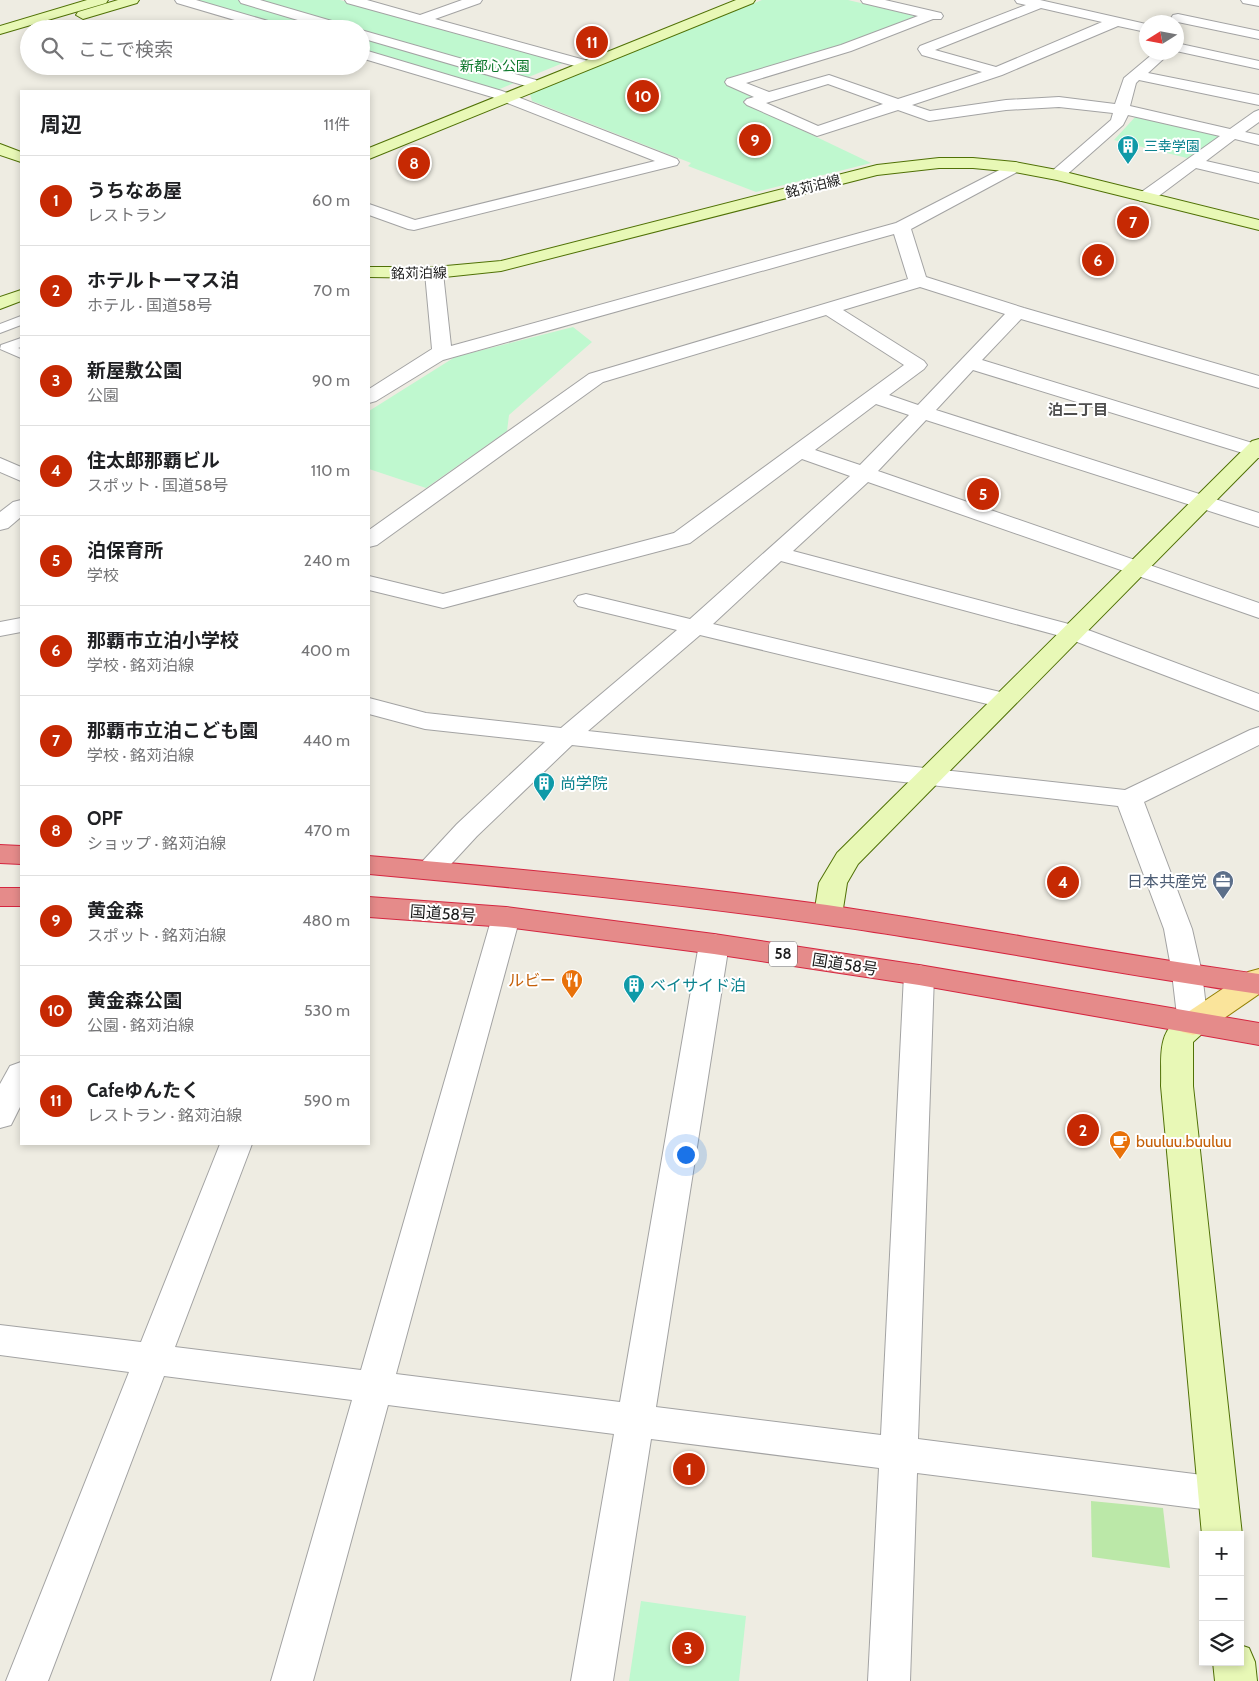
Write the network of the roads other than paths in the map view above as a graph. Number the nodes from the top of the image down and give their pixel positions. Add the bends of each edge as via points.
1 (101, 0) edge
2 (132, 0) edge
3 (182, 0) edge
4 (246, 0) edge
5 (352, 0) edge
6 (475, 0) edge
7 (748, 0) edge
8 (868, 0) edge
9 (1022, 0) edge
10 (1248, 0) edge
11 (1259, 2) edge
12 (1040, 4) junction
13 (932, 15) junction
14 (421, 19) junction
15 (1184, 19) edge
16 (34, 20) edge
17 (69, 20) edge
18 (249, 20) edge
19 (314, 20) edge
20 (1117, 21) junction
21 (20, 24) edge
22 (1139, 26) edge
23 (982, 27) junction
24 (0, 30) edge
25 (1259, 34) edge
26 (20, 35) edge
27 (370, 36) edge
28 (0, 41) edge
29 (1184, 49) edge
30 (370, 56) edge
31 (1155, 60) edge
32 (587, 65) junction
33 (1259, 65) edge
34 (997, 72) junction
35 (1138, 75) junction
36 (531, 83) dead end
37 (506, 98) junction
38 (767, 98) junction
39 (1259, 100) edge
40 (898, 105) junction
41 (1121, 109) junction
42 (1259, 115) edge
43 (1233, 134) junction
44 (1259, 140) edge
45 (0, 149) edge
46 (370, 154) edge
47 (20, 157) edge
48 (1194, 162) junction
49 (1015, 167) junction
50 (1057, 175) junction
51 (1259, 178) edge
52 (1146, 197) junction
53 (370, 209) edge
54 (1259, 225) edge
55 (902, 227) junction
56 (370, 272) edge
57 (434, 273) junction
58 (920, 281) junction
59 (20, 295) edge
60 (0, 303) edge
61 (827, 308) junction
62 (1017, 312) junction
63 (20, 320) edge
64 (0, 329) edge
65 (20, 342) edge
66 (20, 354) edge
67 (436, 356) junction
68 (968, 362) junction
69 (1259, 382) edge
70 (370, 396) edge
71 (874, 397) junction
72 (922, 412) junction
73 (1257, 449) edge
74 (799, 451) junction
75 (0, 464) edge
76 (20, 474) edge
77 (864, 474) junction
78 (1203, 502) junction
79 (20, 508) edge
80 (1259, 520) edge
81 (0, 523) edge
82 (370, 539) edge
83 (775, 552) junction
84 (1137, 568) junction
85 (370, 583) edge
86 (586, 601) dead end
87 (1259, 611) edge
88 (20, 625) edge
89 (0, 628) edge
90 (694, 628) junction
91 (1072, 632) junction
92 (1004, 700) junction
93 (1259, 703) edge
94 (371, 711) edge
95 (1259, 735) edge
96 (566, 737) junction
97 (927, 776) junction
98 (1129, 799) junction
99 (0, 854) edge
100 (20, 854) edge
101 (370, 865) edge
102 (430, 870) junction
103 (0, 897) edge
104 (20, 897) edge
105 (370, 907) edge
106 (828, 915) junction
107 (506, 917) junction
108 (714, 944) junction
109 (1187, 973) junction
110 (919, 975) junction
111 (1257, 982) edge
112 (1193, 1024) junction
113 (1259, 1034) edge
114 (20, 1076) edge
115 (0, 1116) edge
116 (236, 1145) edge
117 (0, 1340) edge
118 (152, 1360) junction
119 (374, 1387) junction
120 (634, 1419) junction
121 (900, 1454) junction
122 (1218, 1494) junction
123 (1222, 1531) edge
124 (1234, 1666) edge
125 (27, 1681) edge
126 (292, 1681) edge
127 (592, 1681) edge
128 (889, 1681) edge
129 (1236, 1681) edge

1 - 16 street
2 - 17 street
3 - 18 street
4 - 19 street
5 - 14 street
6 - 14 street
7 - 32 street
8 - 13 street
9 - 12 street
10 - 11 street
12 - 20 street
12 - 23 street
13 - 23 street
13 - 38 street via 846,48 732,82
14 - 32 street
15 - 25 street
20 - 22 street
20 - 34 street
21 - 24 street
23 - 34 street via 926,49 927,52
26 - 28 street
27 - 36 street
29 - 33 street
30 - 37 street
31 - 35 street
32 - 37 street
34 - 40 street
35 - 39 street
35 - 41 street via 1129,82
37 - 46 street
37 - 53 street via 671,162 414,225
38 - 40 street via 829,79
38 - 40 street via 752,102 817,131
40 - 41 street via 929,116 1042,102
41 - 43 street
41 - 50 street via 1118,122
42 - 43 street
43 - 44 street
43 - 48 street
45 - 47 street
48 - 51 street
48 - 52 street
49 - 50 street, 銘苅泊線
49 - 55 street
49 - 57 street, 銘苅泊線 via 938,163 877,170 524,261 479,270
50 - 52 street, 銘苅泊線
52 - 54 street, 銘苅泊線
55 - 58 street via 916,277
55 - 67 street
56 - 57 street, 銘苅泊線
57 - 67 street via 442,350
58 - 61 street
58 - 62 street
59 - 60 street
61 - 71 street via 917,365
61 - 82 street via 596,378
62 - 68 street
62 - 69 street
63 - 64 lane
65 - 66 lane via 6,348
67 - 70 street
68 - 72 street
68 - 73 street
71 - 72 street
71 - 74 street
72 - 77 street
72 - 78 street
73 - 78 street
74 - 77 street
74 - 85 street via 682,538 443,601
75 - 76 street
77 - 83 street
77 - 84 street
78 - 80 street
78 - 84 street
79 - 81 street
83 - 90 street
83 - 91 street
84 - 87 street
84 - 91 street
86 - 90 street
88 - 89 street
90 - 92 street
90 - 96 street
91 - 92 street
91 - 93 street
92 - 97 street
94 - 96 street via 425,721
95 - 98 street
96 - 97 street
96 - 102 street via 467,830
97 - 98 street
97 - 106 street via 846,859 833,883
98 - 109 street via 1174,916
99 - 100 highway
101 - 102 highway
102 - 106 highway
103 - 104 highway
105 - 107 highway, 国道58号 / 58
106 - 109 highway
107 - 108 highway, 国道58号 / 58
107 - 119 street
108 - 110 highway, 国道58号 / 58
108 - 120 street
109 - 111 highway
109 - 112 street
110 - 112 highway, 国道58号 / 58
110 - 121 street
111 - 112 main road
112 - 113 highway, 国道58号 / 58
112 - 122 street via 1178,1038 1177,1086
114 - 115 street
116 - 118 street
117 - 118 street
118 - 119 street
118 - 125 street
119 - 120 street
119 - 126 street
120 - 121 street
120 - 127 street
121 - 122 street
121 - 128 street
122 - 123 street
124 - 129 street

